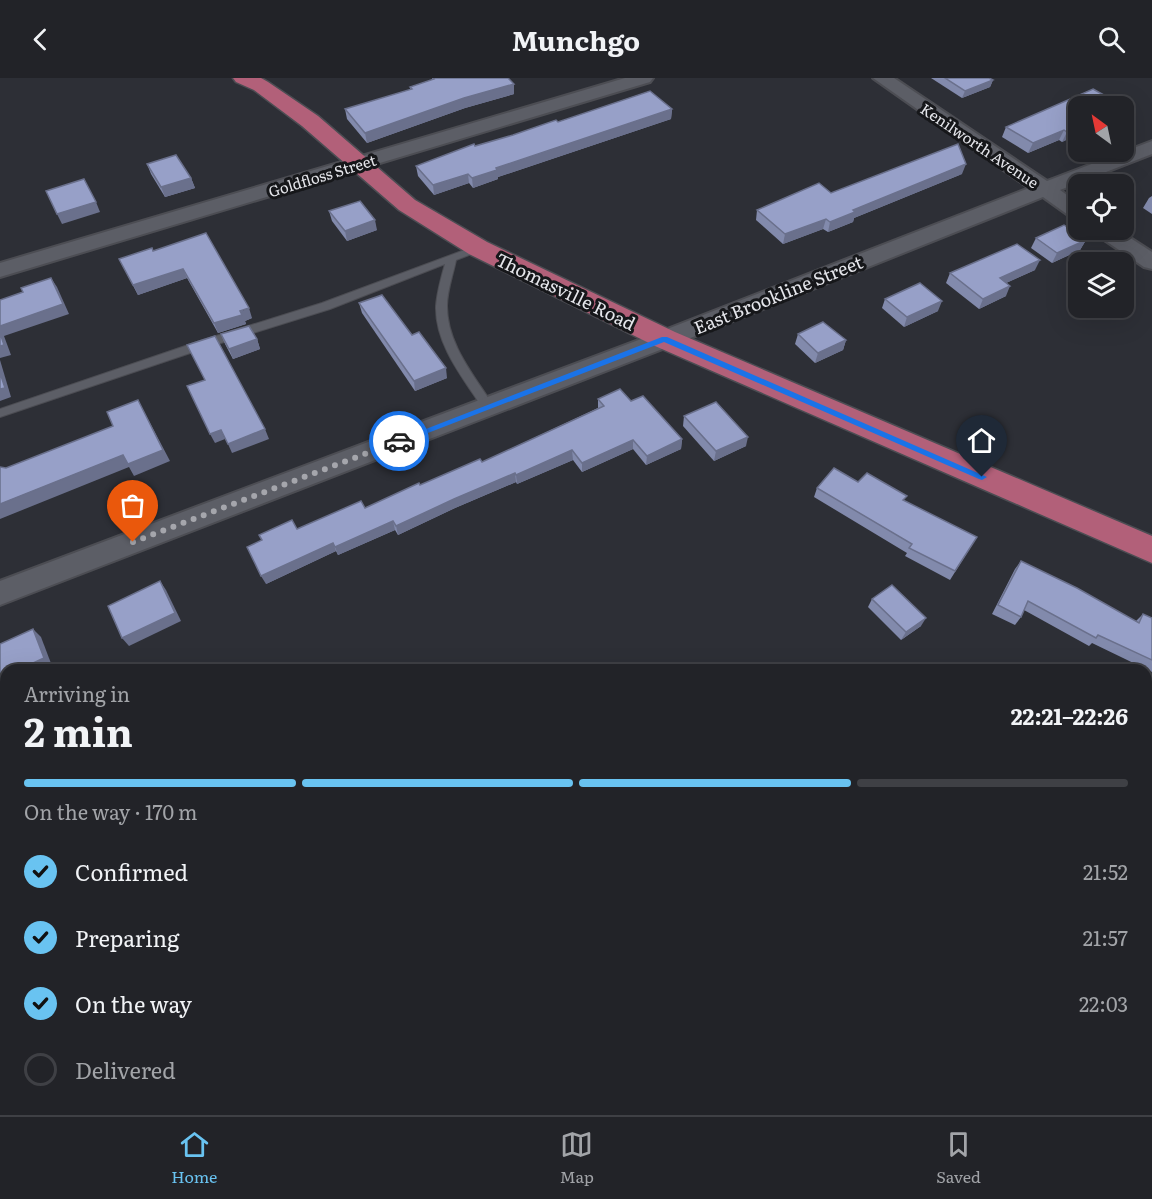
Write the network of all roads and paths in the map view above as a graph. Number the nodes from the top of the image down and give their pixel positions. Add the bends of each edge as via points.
1 (243, 78) edge
2 (644, 78) edge
3 (882, 78) edge
4 (1152, 147) edge
5 (358, 164) junction
6 (1044, 188) junction
7 (1068, 205) edge
8 (1119, 240) edge
9 (478, 248) junction
10 (451, 258) junction
11 (1152, 262) edge
12 (0, 270) edge
13 (665, 339) junction
14 (488, 407) junction
15 (0, 413) edge
16 (1152, 550) edge
17 (0, 593) edge

1 - 5 main road, Thomasville Road via 310,121
2 - 5 street, Goldfloss Street
3 - 6 street, Kenilworth Avenue
4 - 6 street, East Brookline Street
5 - 9 main road, Thomasville Road via 406,205
5 - 12 street, Goldfloss Street
6 - 7 street, Kenilworth Avenue
6 - 13 street, East Brookline Street
8 - 11 street
9 - 10 lane
9 - 13 main road, Thomasville Road
10 - 14 lane via 442,314 459,363
10 - 15 lane via 326,306
13 - 14 street, East Brookline Street
13 - 16 main road, Thomasville Road
14 - 17 street, East Brookline Street

